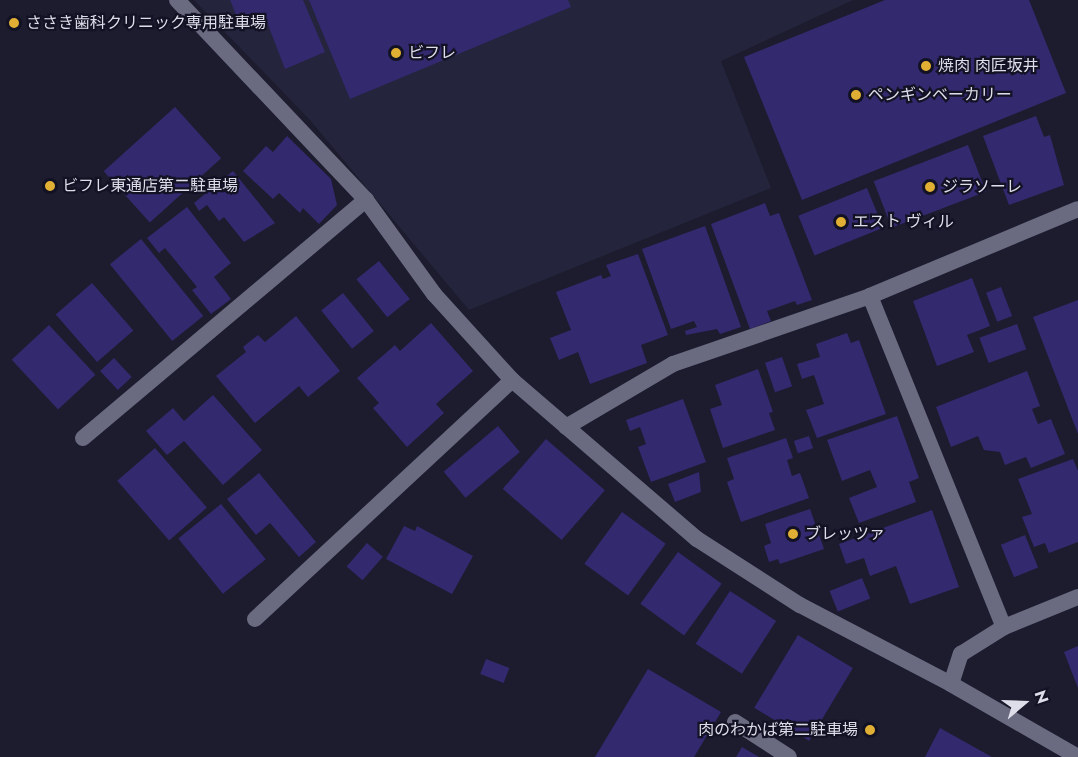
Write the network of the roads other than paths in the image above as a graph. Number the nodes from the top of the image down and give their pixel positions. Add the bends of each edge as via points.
1 (177, 0) edge
2 (366, 200) junction
3 (1078, 208) edge
4 (870, 296) junction
5 (512, 380) junction
6 (566, 427) junction
7 (83, 438) dead end
8 (1078, 597) edge
9 (255, 619) dead end
10 (1004, 627) junction
11 (951, 684) junction
12 (735, 722) dead end
13 (789, 757) edge
14 (1078, 757) edge

1 - 2 street
2 - 5 street via 434,294
2 - 7 street
3 - 4 street
4 - 6 street via 673,364
4 - 10 street
5 - 6 street
5 - 9 street
6 - 11 street via 697,538 800,605
8 - 10 street
10 - 11 street via 961,654
11 - 14 street
12 - 13 street

